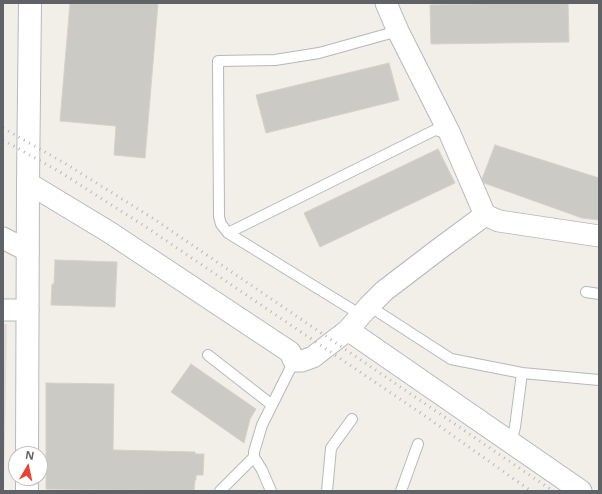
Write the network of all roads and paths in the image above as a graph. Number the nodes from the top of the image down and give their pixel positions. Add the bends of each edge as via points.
1 (30, 3) edge
2 (386, 3) edge
3 (398, 31) junction
4 (450, 134) junction
5 (28, 183) junction
6 (485, 215) junction
7 (228, 233) junction
8 (599, 236) edge
9 (3, 238) edge
10 (28, 251) junction
11 (586, 292) dead end
12 (599, 294) edge
13 (3, 310) edge
14 (28, 310) junction
15 (360, 317) junction
16 (208, 355) dead end
17 (294, 361) junction
18 (522, 373) junction
19 (599, 380) edge
20 (272, 405) junction
21 (352, 419) dead end
22 (511, 443) junction
23 (418, 444) dead end
24 (27, 446) edge
25 (254, 457) junction
26 (220, 491) edge
27 (271, 491) edge
28 (327, 491) edge
29 (401, 491) edge
30 (581, 491) edge

1 - 5 street
2 - 3 street
3 - 4 street
3 - 7 lane via 319,52 275,60 218,61 219,217
4 - 6 street
4 - 7 lane via 435,130
5 - 10 street
5 - 17 street via 109,232 290,352
6 - 8 street via 499,221
6 - 15 street via 384,291
7 - 15 lane
9 - 10 street
10 - 14 street
11 - 12 lane
13 - 14 street
14 - 24 street
15 - 17 street via 313,357
15 - 18 lane via 451,359
15 - 22 street
16 - 20 lane
17 - 20 lane
18 - 19 lane
18 - 22 lane
20 - 25 lane via 262,425
21 - 28 lane via 331,448
22 - 30 street
23 - 29 lane
25 - 26 lane
25 - 27 lane

